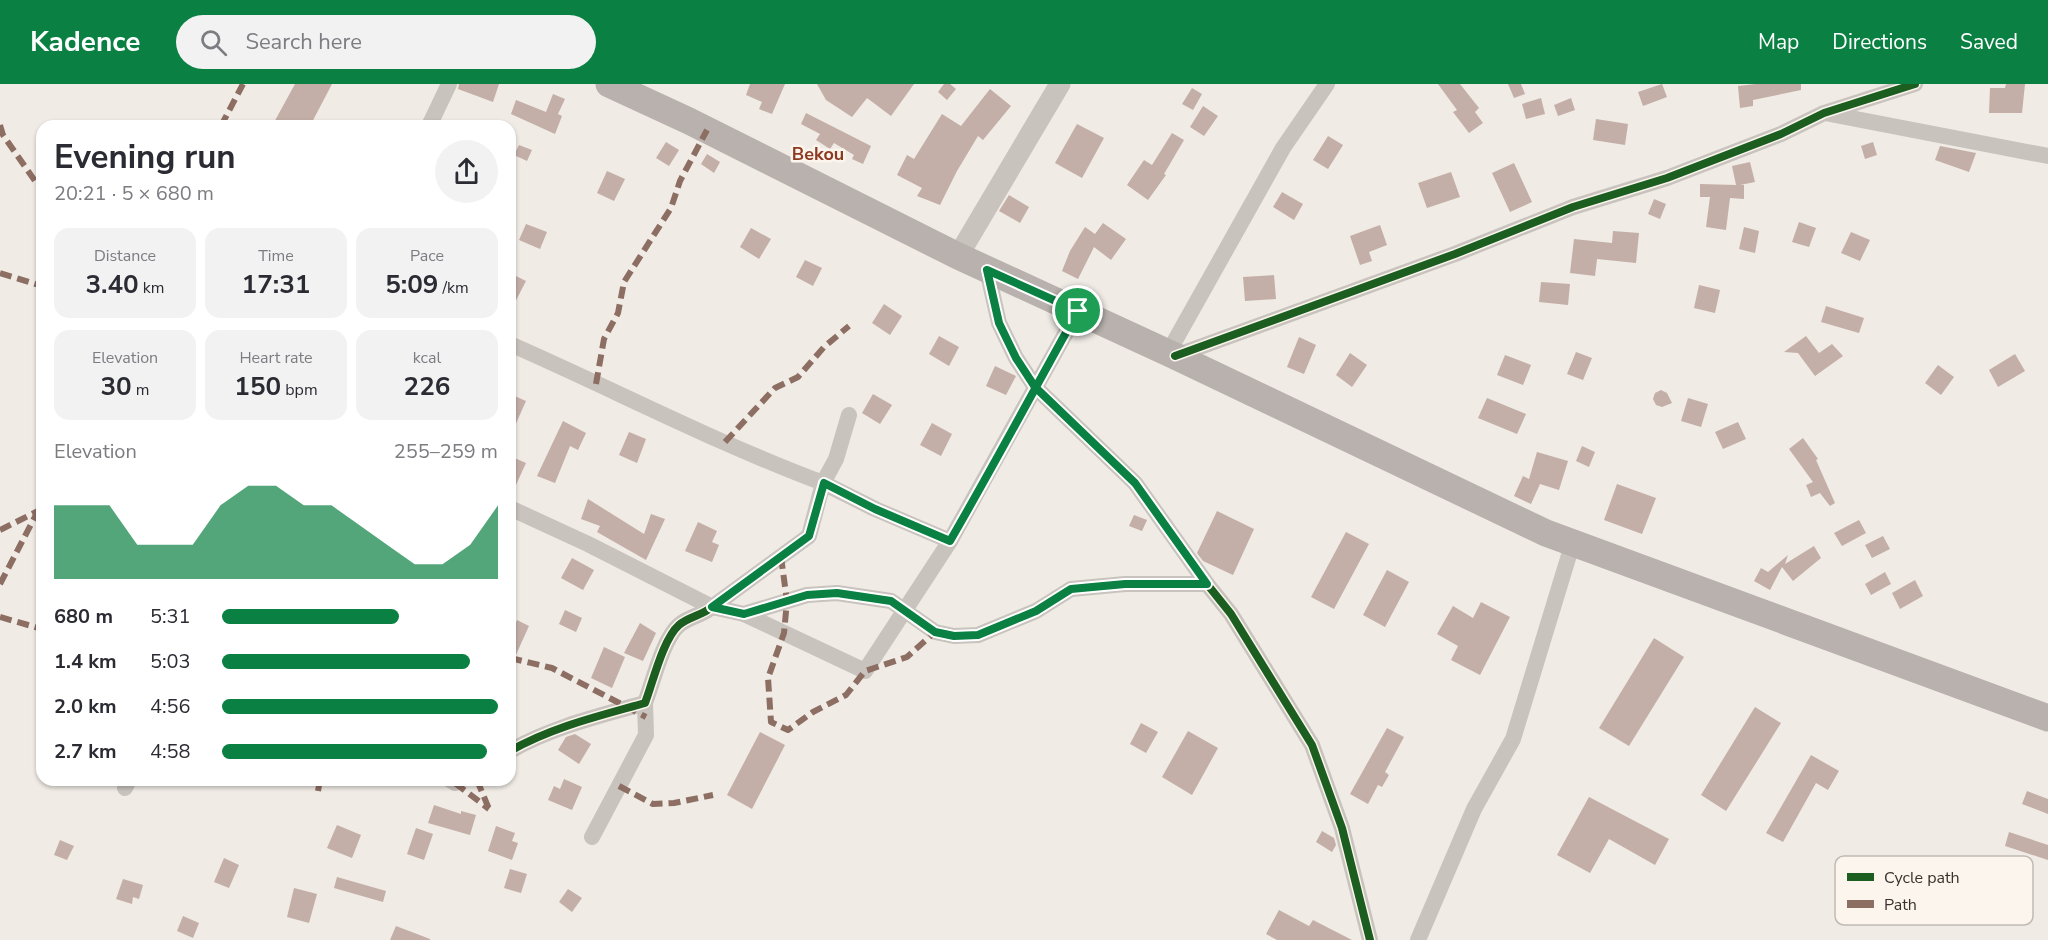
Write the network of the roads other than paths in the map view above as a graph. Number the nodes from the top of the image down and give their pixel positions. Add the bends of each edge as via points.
1 (449, 84) edge
2 (609, 84) edge
3 (1060, 84) edge
4 (1327, 84) edge
5 (1915, 84) edge
6 (1824, 113) junction
7 (432, 120) edge
8 (2048, 156) edge
9 (958, 256) junction
10 (987, 270) junction
11 (1078, 311) junction
12 (516, 347) edge
13 (1172, 354) junction
14 (1035, 387) junction
15 (849, 416) dead end
16 (824, 483) junction
17 (516, 511) edge
18 (950, 541) junction
19 (1573, 542) junction
20 (1207, 584) junction
21 (712, 607) junction
22 (905, 611) junction
23 (744, 614) junction
24 (645, 703) junction
25 (2048, 718) edge
26 (516, 748) edge
27 (592, 837) dead end
28 (1370, 940) edge
29 (1418, 940) edge

1 - 7 street
2 - 9 main road
3 - 9 street
4 - 13 street via 1277,158
5 - 6 street
6 - 8 street
6 - 13 street via 1667,178 1573,207 1455,254
9 - 10 main road
10 - 11 main road
10 - 14 street via 999,323
11 - 13 main road
11 - 14 street
12 - 16 street via 650,411
13 - 19 main road
14 - 18 street
14 - 20 street via 1135,483
15 - 16 street
16 - 18 street
16 - 21 street via 809,536
17 - 21 street
18 - 22 street
19 - 25 main road
19 - 29 street via 1513,739 1474,809
20 - 22 street via 1125,584 1071,589 1036,611 978,635 935,632
20 - 28 street via 1231,614 1312,745 1342,828
21 - 23 street
21 - 24 street via 679,624 668,641
22 - 23 street via 891,601 837,593 807,595
22 - 23 street via 865,670
24 - 26 street via 587,719
24 - 27 street via 646,735

